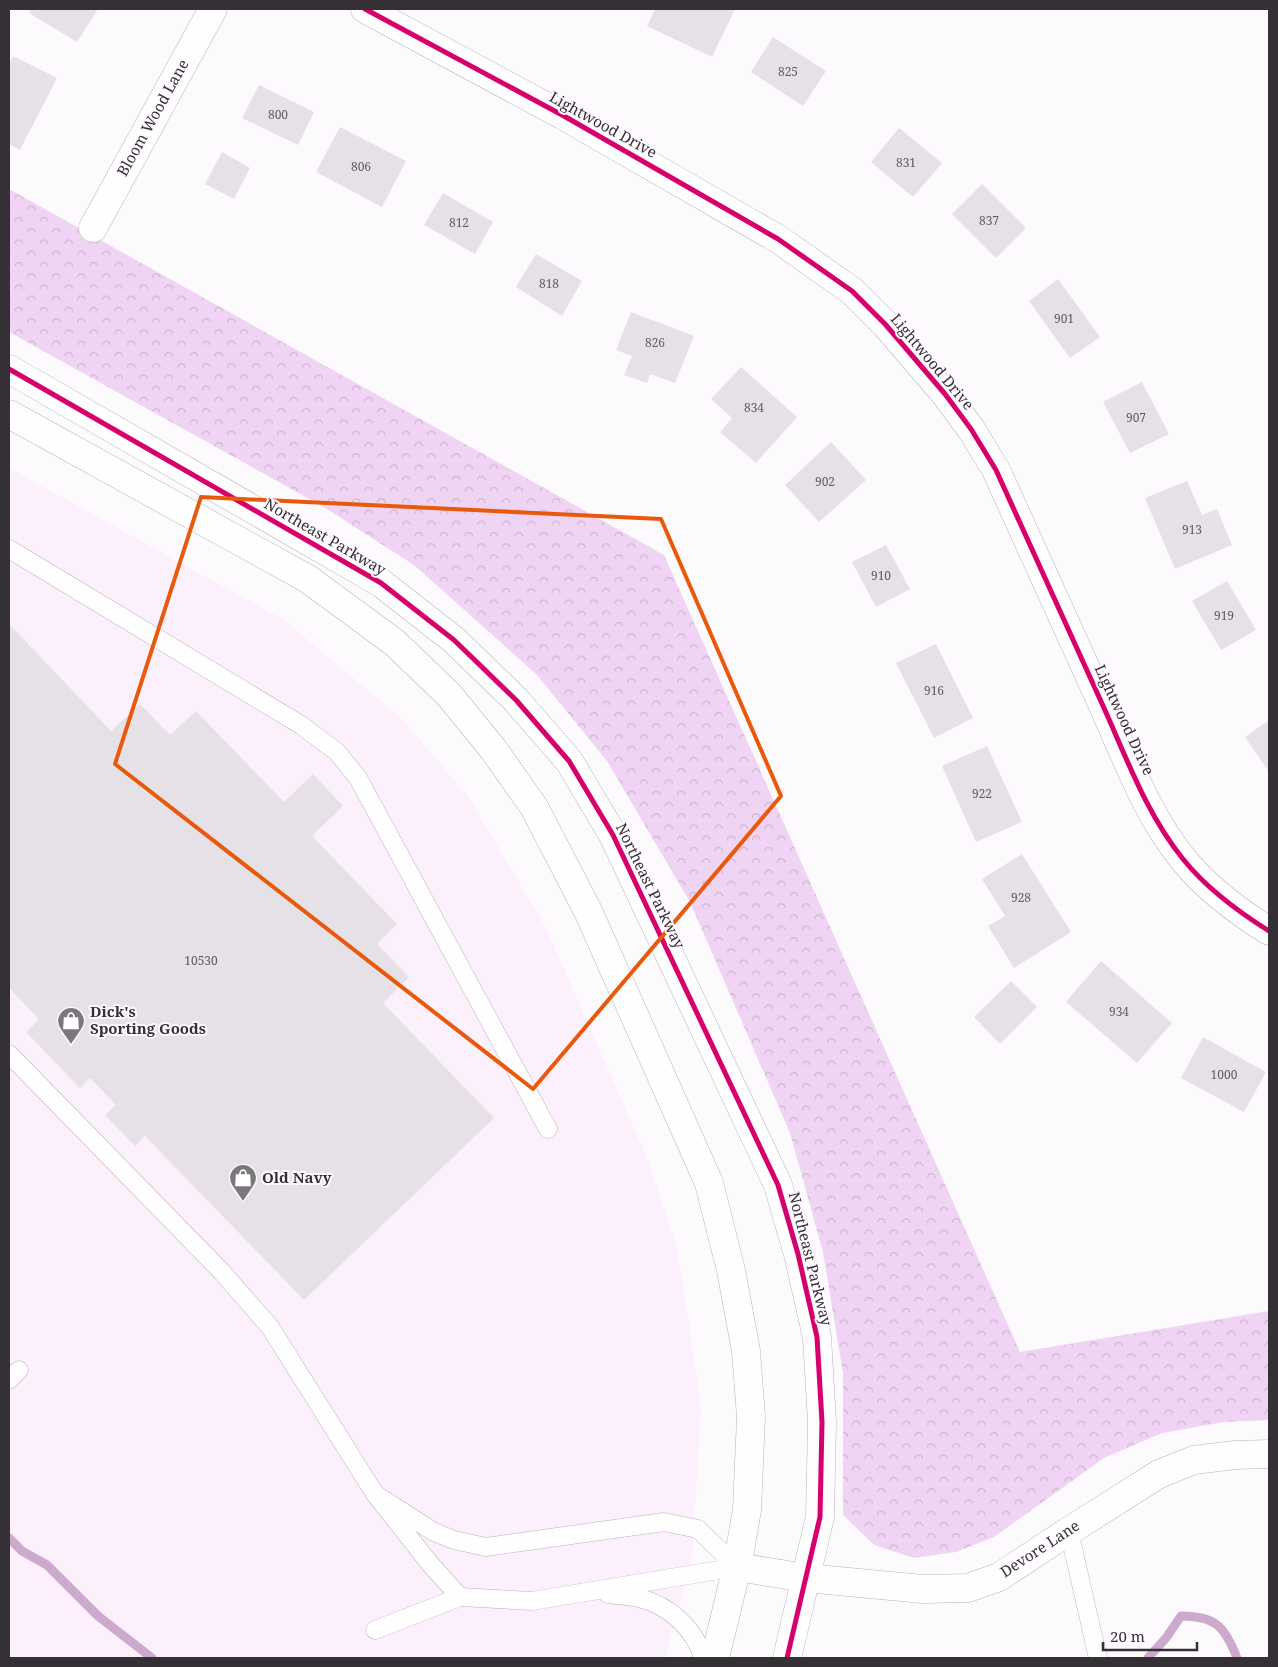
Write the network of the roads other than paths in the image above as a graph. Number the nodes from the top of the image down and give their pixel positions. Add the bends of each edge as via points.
1 (213, 9) edge
2 (365, 9) edge
3 (93, 228) dead end
4 (9, 369) edge
5 (9, 414) edge
6 (9, 550) edge
7 (1269, 931) edge
8 (9, 1054) edge
9 (548, 1128) dead end
10 (1269, 1454) edge
11 (375, 1494) junction
12 (1069, 1531) junction
13 (737, 1567) junction
14 (806, 1578) junction
15 (590, 1592) junction
16 (460, 1597) junction
17 (374, 1630) dead end
18 (703, 1658) edge
19 (715, 1658) edge
20 (787, 1658) edge
21 (1098, 1658) edge

1 - 3 street, Bloom Wood Lane
2 - 7 street, Lightwood Drive via 564,116 778,238 852,291 886,324 945,394 996,470 1159,825 1183,859 1213,892
4 - 14 street, Northeast Parkway via 381,583 461,647 516,700 569,761 612,835 778,1186 798,1254 818,1336 822,1422 820,1517
5 - 13 street via 308,578 395,643 449,696 493,749 534,807 588,911 709,1183 731,1270 746,1351 751,1426 747,1510
6 - 9 lane via 301,726 337,752 358,778
8 - 11 lane via 222,1272 270,1327
10 - 12 street, Devore Lane via 1235,1454 1194,1460 1159,1474
11 - 13 lane via 434,1532 486,1547 664,1522 698,1529
11 - 16 lane
12 - 14 street, Devore Lane via 998,1577 968,1588 923,1589
12 - 21 lane
13 - 14 street, Devore Lane
13 - 15 lane
13 - 19 street
14 - 20 street, Northeast Parkway
15 - 16 lane via 532,1602
15 - 18 lane via 640,1598 663,1607 688,1628
16 - 17 lane

